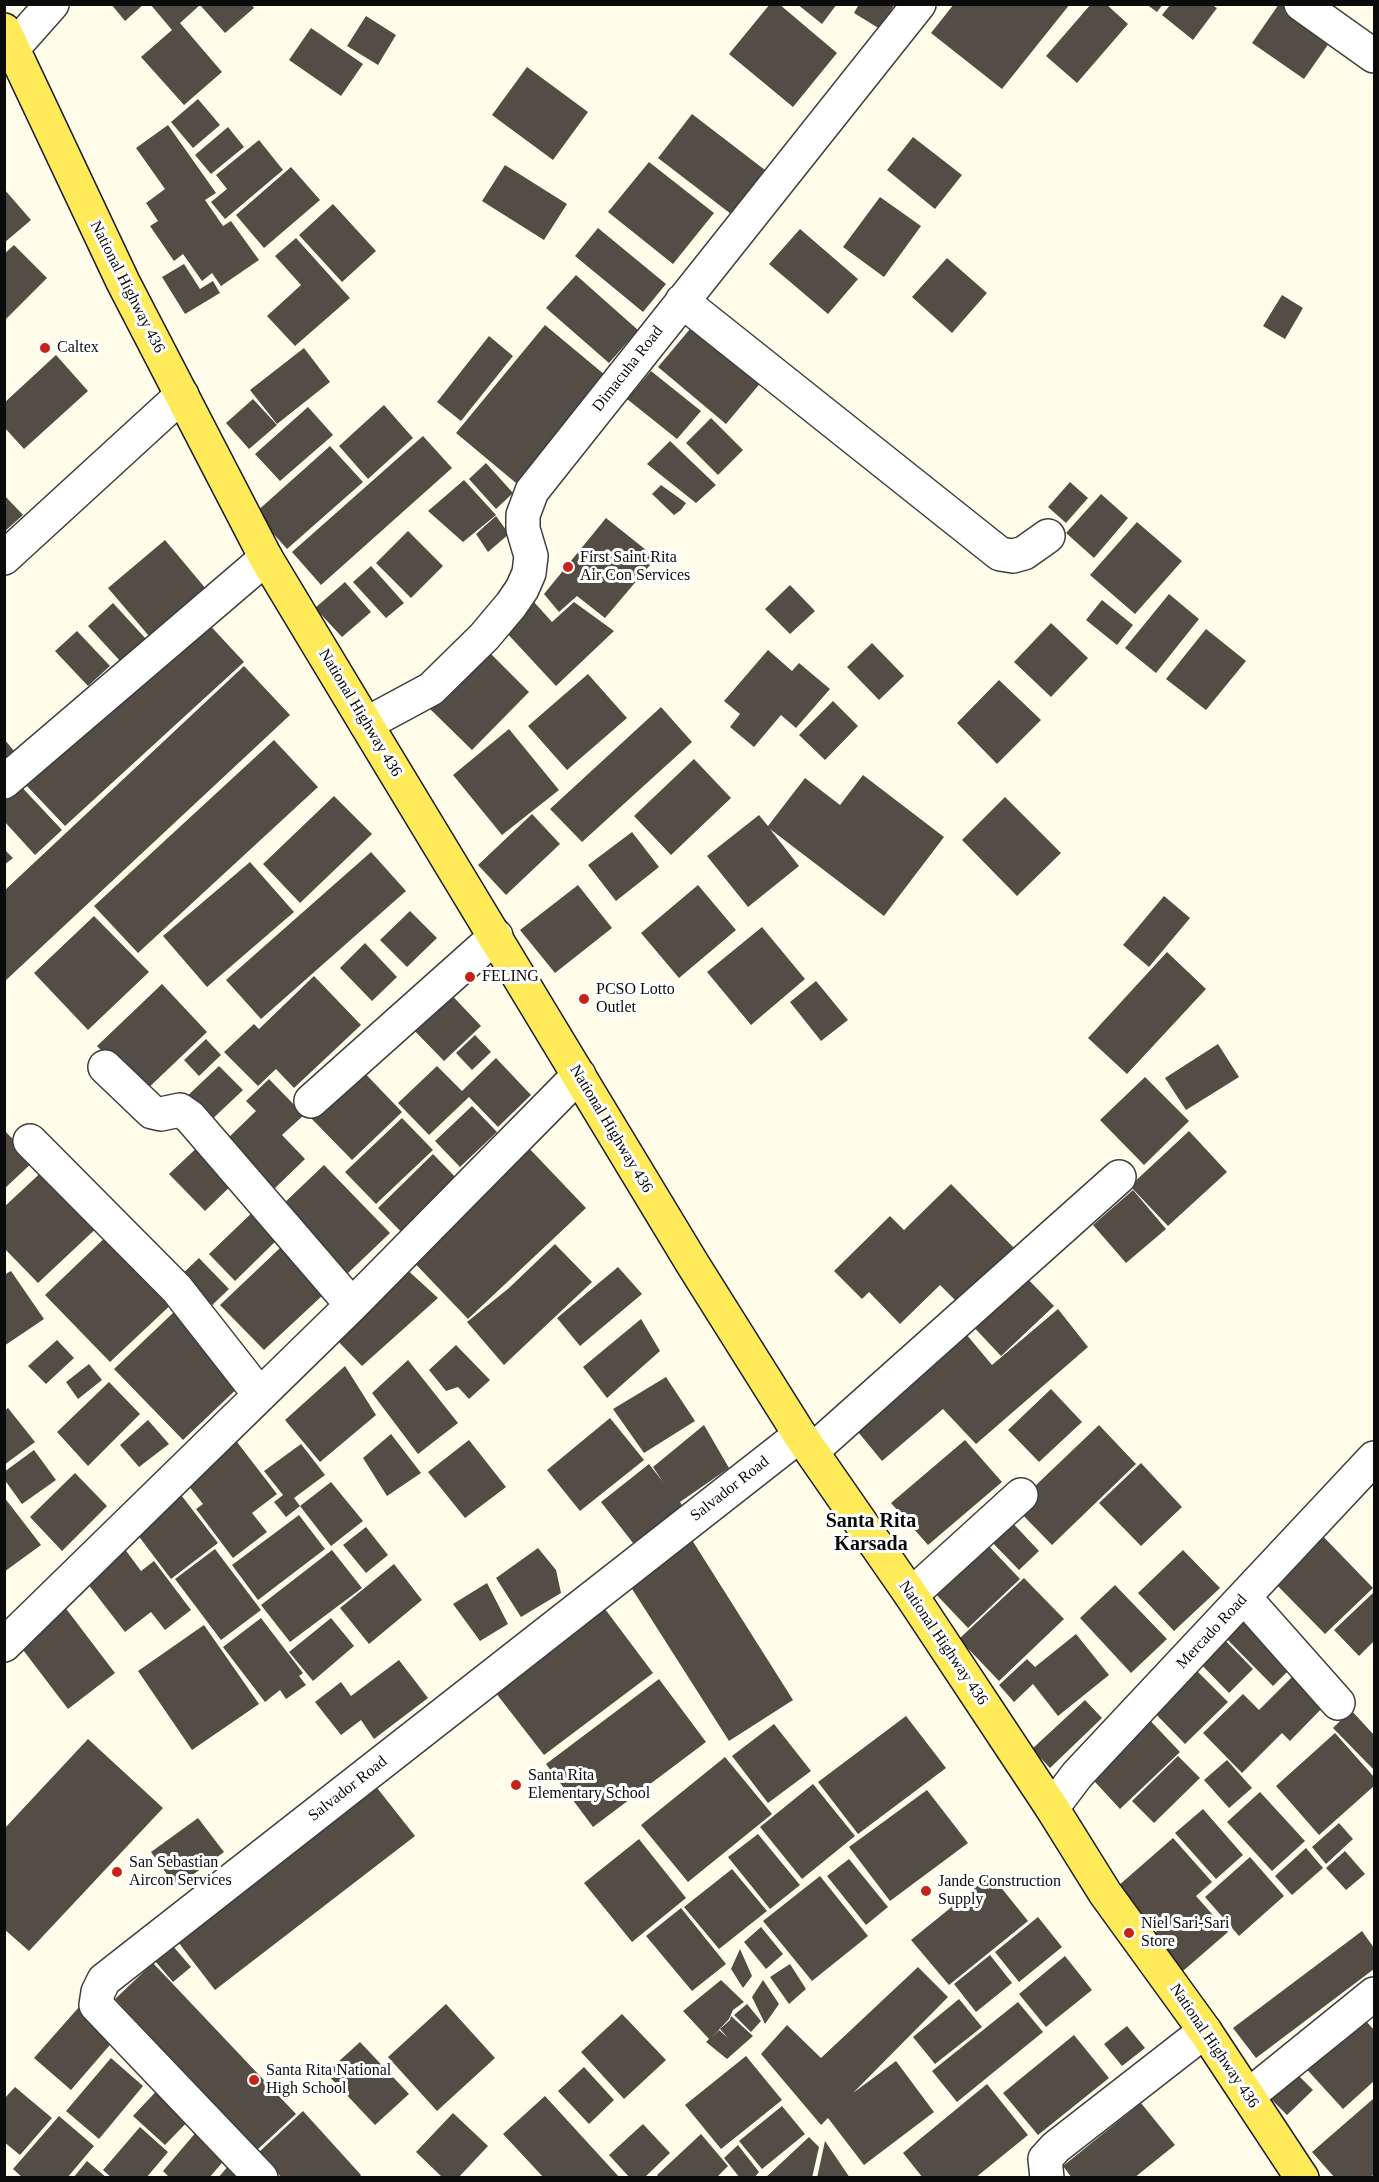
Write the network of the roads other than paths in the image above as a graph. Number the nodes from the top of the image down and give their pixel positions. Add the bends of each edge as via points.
1 (52, 4) edge
2 (919, 4) edge
3 (1301, 4) edge
4 (9, 39) edge
5 (1374, 56) edge
6 (682, 301) junction
7 (182, 395) junction
8 (1048, 536) dead end
9 (4, 558) edge
10 (266, 558) junction
11 (366, 724) junction
12 (4, 782) edge
13 (496, 936) junction
14 (105, 1066) dead end
15 (579, 1075) junction
16 (311, 1101) dead end
17 (30, 1142) dead end
18 (1119, 1177) dead end
19 (352, 1305) junction
20 (260, 1395) junction
21 (806, 1443) junction
22 (1374, 1458) edge
23 (1021, 1495) dead end
24 (911, 1595) junction
25 (1244, 1597) junction
26 (4, 1645) edge
27 (1338, 1703) dead end
28 (1052, 1808) junction
29 (1374, 1994) edge
30 (1205, 2031) junction
31 (1248, 2096) junction
32 (261, 2178) edge
33 (1047, 2178) edge
34 (1302, 2178) edge

1 - 4 street
2 - 6 street, Dimacuha Road
3 - 5 street
4 - 7 main road, National Highway 436 via 123,282
6 - 8 street via 1000,554 1024,553
6 - 11 street, Dimacuha Road via 532,492 523,515 531,556 529,573 511,605 431,688
7 - 9 street
7 - 10 main road, National Highway 436
10 - 11 main road, National Highway 436
10 - 12 street
11 - 13 main road, National Highway 436
13 - 15 main road, National Highway 436
13 - 16 street
14 - 19 street via 152,1112 180,1110 190,1117
15 - 19 street
15 - 21 main road, National Highway 436
17 - 20 street via 177,1289
18 - 21 street
19 - 20 street
20 - 26 street
21 - 24 main road, National Highway 436
21 - 32 street, Salvador Road via 104,1980 96,2005
22 - 25 street, Mercado Road
23 - 24 street
24 - 28 main road, National Highway 436
25 - 27 street
25 - 28 street, Mercado Road via 1077,1775
28 - 30 main road, National Highway 436 via 1105,1893
29 - 31 street
30 - 31 main road, National Highway 436
30 - 33 street via 1056,2147 1045,2159
31 - 34 main road, National Highway 436

